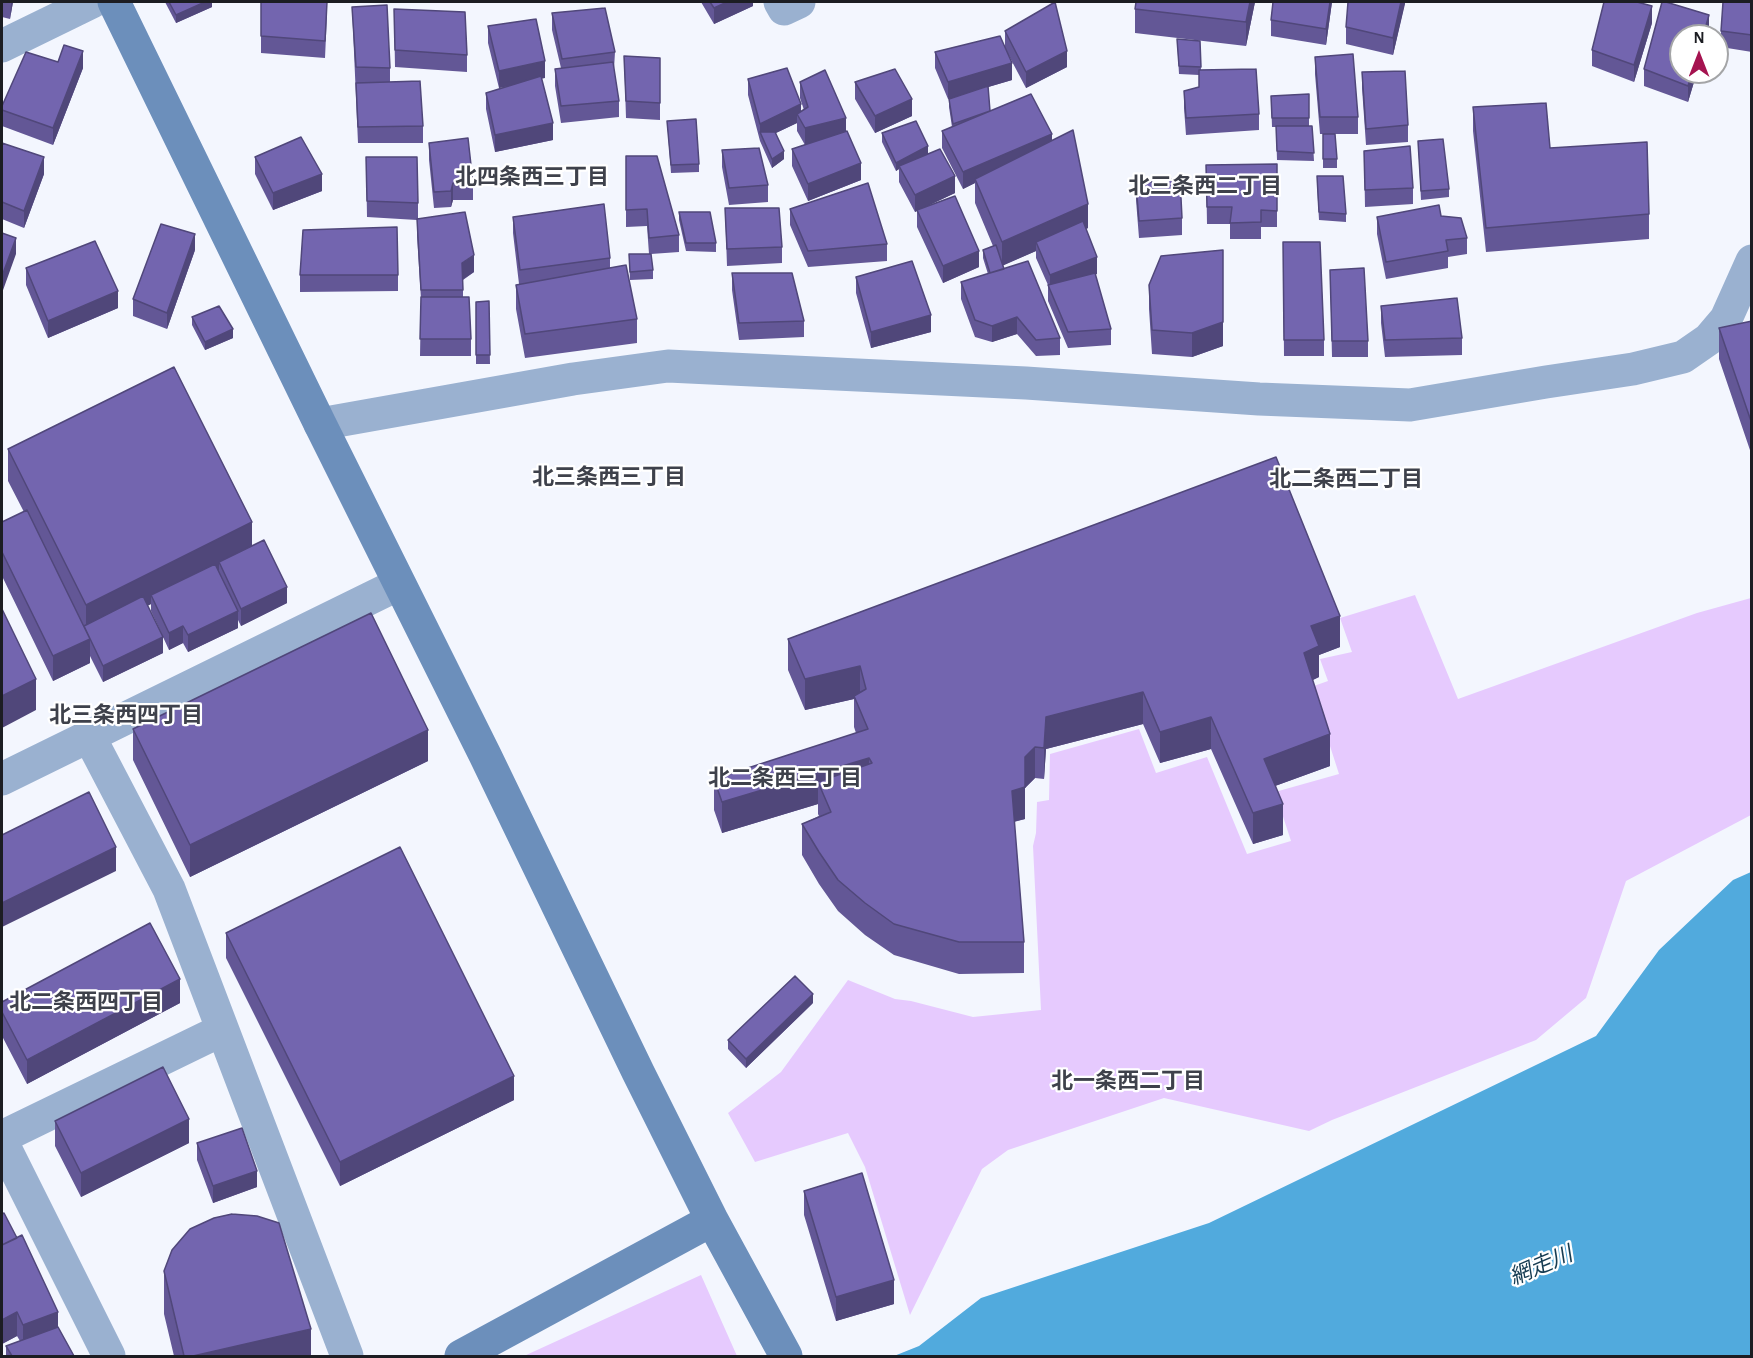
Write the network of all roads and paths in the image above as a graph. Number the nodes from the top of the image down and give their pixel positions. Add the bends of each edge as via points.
1 (92, 2) edge
2 (114, 2) edge
3 (780, 2) edge
4 (799, 2) edge
5 (2, 46) edge
6 (1752, 261) edge
7 (320, 424) junction
8 (399, 584) junction
9 (89, 736) junction
10 (2, 779) edge
11 (222, 1030) junction
12 (2, 1139) edge
13 (712, 1220) junction
14 (781, 1347) edge
15 (109, 1356) edge
16 (346, 1356) edge
17 (460, 1356) edge

1 - 5 street
2 - 7 street
3 - 4 street via 784,9
6 - 7 street via 1726,319 1709,339 1683,357 1633,369 1410,405 668,366
7 - 8 street
8 - 9 street
8 - 13 street
9 - 10 street
9 - 11 street via 169,889
11 - 12 street
11 - 16 street
12 - 15 street
13 - 14 street
13 - 17 street

